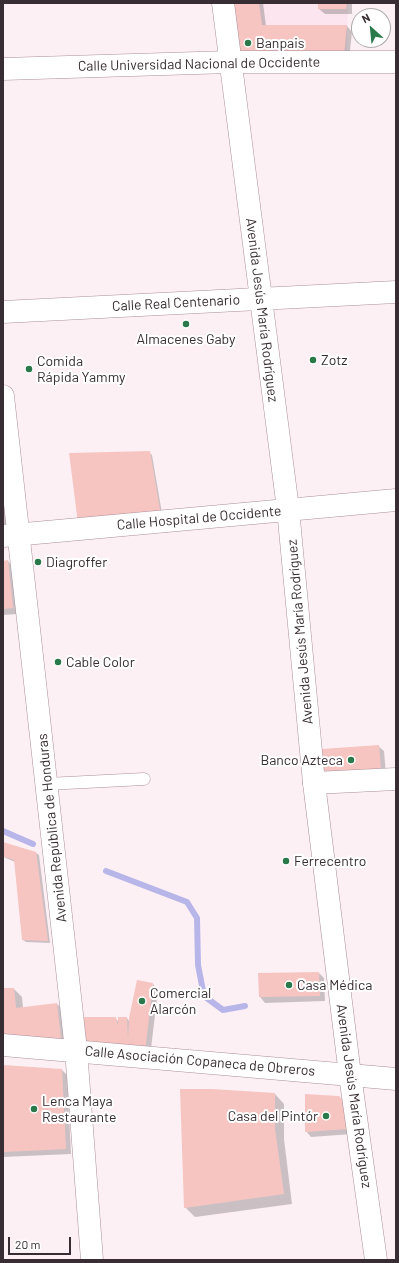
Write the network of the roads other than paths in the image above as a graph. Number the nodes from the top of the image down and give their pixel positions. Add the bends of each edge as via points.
1 (223, 3) edge
2 (230, 62) junction
3 (396, 62) edge
4 (3, 69) edge
5 (396, 292) edge
6 (261, 299) junction
7 (3, 312) edge
8 (3, 396) edge
9 (396, 500) edge
10 (288, 509) junction
11 (11, 535) edge
12 (144, 779) dead end
13 (396, 779) edge
14 (314, 783) junction
15 (47, 784) junction
16 (3, 1044) edge
17 (76, 1050) junction
18 (350, 1075) junction
19 (396, 1079) edge
20 (92, 1260) edge
21 (376, 1260) edge

1 - 2 street, Avenida Jesús María Rodríguez
2 - 3 street, Calle Universidad Nacional de Occidente
2 - 4 street, Calle Universidad Nacional de Occidente
2 - 6 street, Avenida Jesús María Rodríguez
5 - 6 street, Calle Real Centenario
6 - 7 street, Calle Real Centenario
6 - 10 street, Avenida Jesús María Rodríguez
8 - 11 street, Avenida República de Honduras
9 - 10 street, Calle Hospital de Occidente
10 - 11 street, Calle Hospital de Occidente
10 - 14 street, Avenida Jesús María Rodríguez
11 - 15 street, Avenida República de Honduras
12 - 15 lane
13 - 14 street
14 - 18 street, Avenida Jesús María Rodríguez
15 - 17 street, Avenida República de Honduras
16 - 17 street, Calle Asociación Copaneca de Obreros
17 - 18 street, Calle Asociación Copaneca de Obreros
17 - 20 street, Avenida República de Honduras
18 - 19 street, Calle Asociación Copaneca de Obreros
18 - 21 street, Avenida Jesús María Rodríguez

